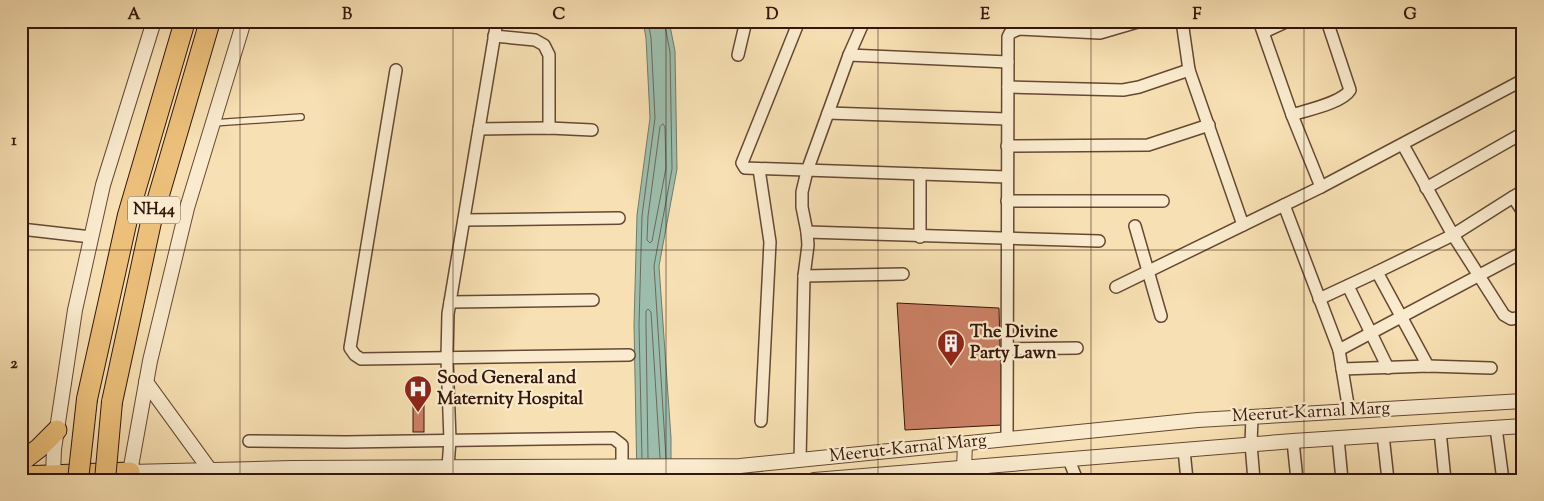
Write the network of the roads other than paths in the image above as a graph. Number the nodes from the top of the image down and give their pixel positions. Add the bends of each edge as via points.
1 (154, 21) edge
2 (185, 21) edge
3 (210, 21) edge
4 (244, 21) edge
5 (497, 21) edge
6 (746, 21) edge
7 (799, 21) edge
8 (864, 21) edge
9 (1141, 21) edge
10 (1182, 21) edge
11 (1260, 21) edge
12 (1288, 21) edge
13 (1327, 21) edge
14 (1015, 26) edge
15 (1264, 32) junction
16 (494, 36) junction
17 (738, 55) dead end
18 (849, 55) junction
19 (1008, 62) junction
20 (396, 70) dead end
21 (1189, 70) junction
22 (1523, 80) edge
23 (1008, 87) junction
24 (828, 113) junction
25 (1292, 115) junction
26 (301, 116) dead end
27 (1008, 119) junction
28 (213, 123) junction
29 (1209, 125) junction
30 (549, 128) junction
31 (479, 130) junction
32 (592, 130) dead end
33 (1523, 133) edge
34 (1403, 145) junction
35 (1007, 146) junction
36 (759, 169) junction
37 (807, 171) junction
38 (920, 174) junction
39 (1007, 177) junction
40 (1320, 188) junction
41 (1426, 188) junction
42 (1518, 194) edge
43 (1007, 201) junction
44 (1163, 201) dead end
45 (1284, 206) junction
46 (1523, 212) edge
47 (619, 218) dead end
48 (464, 220) junction
49 (1243, 225) junction
50 (1135, 226) dead end
51 (21, 229) edge
52 (808, 232) junction
53 (1453, 235) junction
54 (91, 237) junction
55 (920, 237) junction
56 (1007, 239) junction
57 (1099, 241) dead end
58 (1523, 252) edge
59 (1148, 272) junction
60 (1377, 272) junction
61 (903, 274) dead end
62 (1479, 275) junction
63 (804, 276) junction
64 (1348, 286) junction
65 (1116, 287) dead end
66 (1319, 298) junction
67 (593, 300) dead end
68 (450, 302) junction
69 (1161, 316) dead end
70 (1401, 316) junction
71 (1523, 317) edge
72 (1370, 332) junction
73 (1077, 348) dead end
74 (1007, 349) junction
75 (1338, 350) junction
76 (629, 355) dead end
77 (447, 358) junction
78 (1428, 366) junction
79 (1388, 368) junction
80 (1492, 368) dead end
81 (1342, 369) junction
82 (146, 382) junction
83 (1523, 400) edge
84 (1349, 411) junction
85 (1252, 417) junction
86 (760, 421) dead end
87 (1523, 426) edge
88 (1496, 428) junction
89 (57, 430) junction
90 (1440, 431) junction
91 (1383, 435) junction
92 (1338, 438) junction
93 (450, 440) junction
94 (1007, 440) junction
95 (249, 441) dead end
96 (1293, 441) junction
97 (965, 444) junction
98 (1252, 444) junction
99 (1184, 450) junction
100 (800, 460) junction
101 (1069, 460) junction
102 (21, 462) edge
103 (625, 466) junction
104 (964, 468) junction
105 (210, 470) junction
106 (447, 473) edge
107 (983, 473) edge
108 (253, 474) edge
109 (21, 476) edge
110 (129, 476) edge
111 (53, 477) edge
112 (829, 479) edge
113 (78, 480) edge
114 (105, 480) edge
115 (814, 480) edge
116 (1077, 480) edge
117 (1187, 480) edge
118 (1254, 480) edge
119 (1297, 480) edge
120 (1342, 480) edge
121 (1388, 480) edge
122 (1445, 480) edge
123 (1503, 480) edge

1 - 54 street via 103,185
2 - 113 highway, NH44, bridge via 128,215 87,399
3 - 114 highway, NH44, bridge via 151,222 112,402
4 - 28 street
5 - 16 street
6 - 17 street
7 - 36 street via 742,163 745,168
8 - 18 street
9 - 14 street via 1100,33
10 - 21 street
11 - 15 street
12 - 15 street
13 - 25 street via 1350,90 1338,100
14 - 19 street via 1008,37
15 - 25 street
16 - 30 street via 535,40 544,45 549,55
16 - 31 street
18 - 19 street
18 - 24 street
19 - 23 street
20 - 77 street via 350,348 361,359
21 - 23 street via 1123,90
21 - 29 street
22 - 34 street
23 - 27 street
24 - 27 street
24 - 37 street
25 - 40 street
26 - 28 lane
27 - 35 street
28 - 82 street via 187,208
29 - 35 street via 1148,145
29 - 49 street
30 - 31 street
30 - 32 street
31 - 48 street
33 - 41 street
34 - 40 street
34 - 41 street
35 - 39 street
36 - 37 street
36 - 86 street via 770,242
37 - 38 street
37 - 52 street via 802,207
38 - 39 street
38 - 55 street
39 - 43 street
40 - 45 street
41 - 53 street
42 - 46 street
42 - 53 street
43 - 44 street
43 - 56 street
45 - 49 street
45 - 66 street
47 - 48 street
48 - 68 street
49 - 59 street
50 - 59 street
51 - 54 street
52 - 55 street
52 - 63 street
53 - 60 street
53 - 62 street
54 - 89 street via 75,310
55 - 56 street
56 - 57 street
56 - 74 street
58 - 62 street
59 - 65 street
59 - 69 street
60 - 64 street
60 - 70 street
61 - 63 street
62 - 70 street
62 - 71 street via 1504,315 1511,319
63 - 100 street
64 - 66 street
64 - 72 street
66 - 75 street
67 - 68 street
68 - 77 street
70 - 72 street
70 - 78 street
72 - 75 street
72 - 79 street
73 - 74 street
74 - 94 street
75 - 81 street
76 - 77 street
77 - 93 street
78 - 79 street
78 - 80 street
79 - 81 street
81 - 84 street
82 - 105 street
82 - 110 street
83 - 84 street, Meerut-Karnal Marg
84 - 85 street, Meerut-Karnal Marg
85 - 94 street, Meerut-Karnal Marg
85 - 98 street
87 - 88 street, Meerut-Karnal Marg
88 - 90 street, Meerut-Karnal Marg
88 - 123 street
89 - 102 highway
89 - 111 street
90 - 91 street, Meerut-Karnal Marg
90 - 122 street
91 - 92 street, Meerut-Karnal Marg
91 - 121 street
92 - 96 street, Meerut-Karnal Marg
92 - 120 street
93 - 95 street
93 - 103 street via 614,438 622,445
93 - 106 street
94 - 97 street, Meerut-Karnal Marg
96 - 98 street, Meerut-Karnal Marg
96 - 119 street
97 - 100 street, Meerut-Karnal Marg
97 - 104 street
98 - 99 street, Meerut-Karnal Marg
98 - 118 street
99 - 101 street, Meerut-Karnal Marg
99 - 117 street
100 - 103 street, Meerut-Karnal Marg via 740,466
101 - 107 street, Meerut-Karnal Marg
101 - 116 street
103 - 106 street, Meerut-Karnal Marg
104 - 107 street, Meerut-Karnal Marg
104 - 112 street, Meerut-Karnal Marg
105 - 108 street, Meerut-Karnal Marg
105 - 110 street, Meerut-Karnal Marg
106 - 108 street, Meerut-Karnal Marg
109 - 111 highway, Meerut-Karnal Marg
110 - 111 highway, Meerut-Karnal Marg
112 - 115 street, Meerut-Karnal Marg

